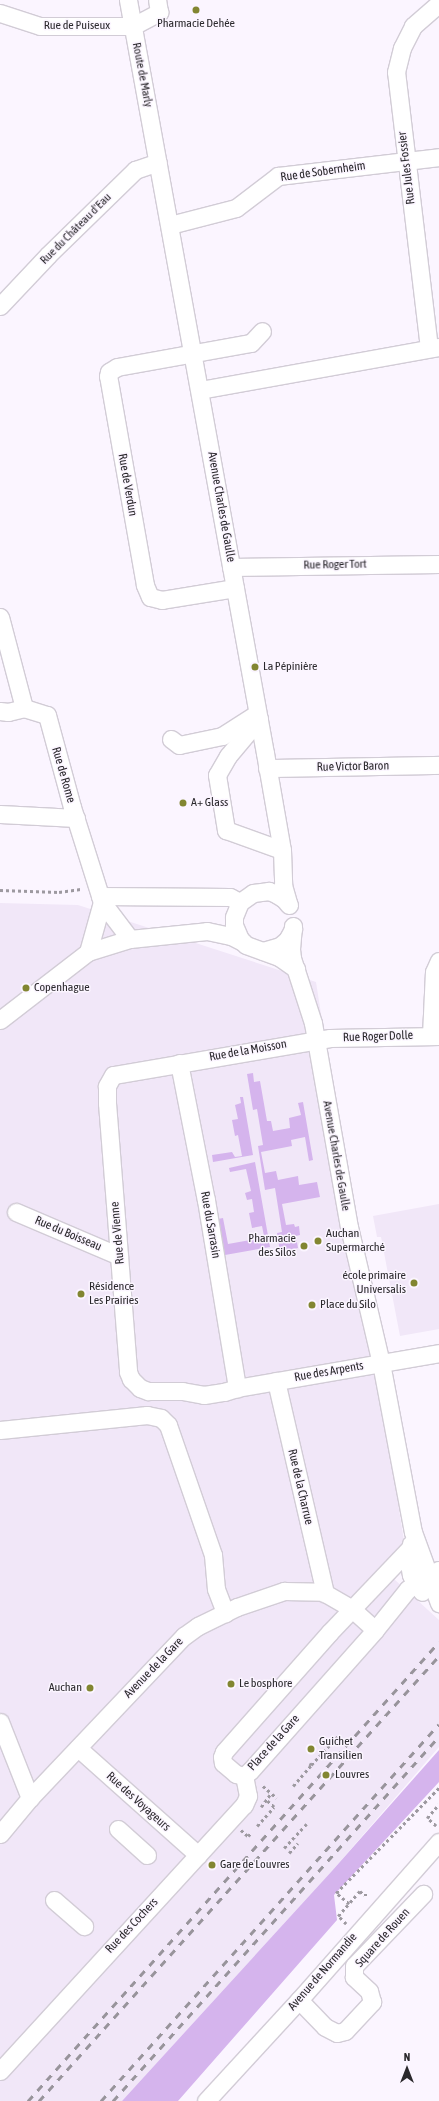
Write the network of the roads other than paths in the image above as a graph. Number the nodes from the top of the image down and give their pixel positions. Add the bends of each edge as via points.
1 (3, 0) edge
2 (128, 0) edge
3 (157, 0) edge
4 (439, 3) edge
5 (0, 5) edge
6 (0, 12) edge
7 (133, 26) junction
8 (157, 156) junction
9 (439, 157) edge
10 (407, 161) junction
11 (170, 225) junction
12 (0, 306) edge
13 (262, 331) dead end
14 (434, 348) edge
15 (193, 352) junction
16 (200, 390) junction
17 (439, 564) edge
18 (231, 566) junction
19 (235, 588) junction
20 (0, 617) edge
21 (24, 708) junction
22 (0, 711) edge
23 (258, 716) junction
24 (171, 739) dead end
25 (439, 765) edge
26 (267, 768) junction
27 (0, 814) edge
28 (76, 818) junction
29 (282, 857) junction
30 (100, 895) junction
31 (243, 902) junction
32 (288, 903) junction
33 (293, 926) junction
34 (207, 931) junction
35 (130, 939) junction
36 (243, 942) junction
37 (263, 951) junction
38 (88, 952) junction
39 (439, 961) edge
40 (296, 969) junction
41 (0, 1020) edge
42 (435, 1035) edge
43 (316, 1040) junction
44 (179, 1063) junction
45 (16, 1212) dead end
46 (119, 1256) junction
47 (439, 1354) edge
48 (381, 1363) junction
49 (276, 1381) junction
50 (237, 1388) junction
51 (0, 1430) edge
52 (406, 1550) junction
53 (427, 1574) edge
54 (324, 1594) junction
55 (439, 1603) edge
56 (352, 1609) junction
57 (225, 1613) junction
58 (375, 1630) junction
59 (0, 1722) edge
60 (78, 1748) junction
61 (244, 1776) junction
62 (30, 1798) junction
63 (118, 1829) dead end
64 (0, 1834) edge
65 (439, 1842) edge
66 (147, 1855) dead end
67 (198, 1855) junction
68 (422, 1894) dead end
69 (54, 1900) dead end
70 (84, 1926) dead end
71 (299, 2000) junction
72 (0, 2071) edge
73 (206, 2101) edge

1 - 5 street
2 - 7 street, Route de Marly
3 - 7 street via 159,12
4 - 10 street, Rue Jules Fossier via 414,26 402,48 396,72
6 - 7 street, Rue de Puiseux via 40,26
7 - 8 street, Route de Marly
8 - 11 street, Avenue Charles de Gaulle
8 - 12 street, Rue du Château d'Eau via 135,170
9 - 10 street, Rue de Sobernheim
10 - 11 street, Rue de Sobernheim via 278,176 236,208
10 - 14 street, Rue Jules Fossier
11 - 15 street, Avenue Charles de Gaulle
13 - 15 street via 251,343
14 - 16 street, Rue Jules Fossier
15 - 16 street, Avenue Charles de Gaulle
15 - 19 street, Rue de Verdun via 113,369 108,376 145,585 150,597 162,600
16 - 18 street, Avenue Charles de Gaulle
17 - 18 street, Rue Roger Tort
18 - 19 street, Avenue Charles de Gaulle
19 - 23 street, Avenue Charles de Gaulle
20 - 21 street
21 - 22 street
21 - 28 street, Rue de Rome via 47,715
23 - 24 street via 222,736 179,744
23 - 26 street, Avenue Charles de Gaulle
23 - 29 street via 217,775 226,830
25 - 26 street, Rue Victor Baron
26 - 29 street, Avenue Charles de Gaulle
27 - 28 street
28 - 30 street, Rue de Rome
29 - 31 street via 270,882
29 - 32 street, Avenue Charles de Gaulle via 283,885
30 - 31 street via 230,897
30 - 35 street, Rue de Rome
30 - 38 street
31 - 32 street via 269,891
31 - 34 street via 222,923
31 - 36 street via 234,925
32 - 33 street via 293,914
33 - 37 street via 287,940 280,946
33 - 40 street, Avenue Charles de Gaulle via 291,949
34 - 35 street
34 - 36 street via 231,936
35 - 38 street
36 - 37 street
37 - 40 street via 279,957
38 - 41 street
39 - 42 street via 434,972
40 - 43 street, Avenue Charles de Gaulle
42 - 43 street, Rue Roger Dolle
43 - 44 street, Rue de la Moisson
43 - 48 street, Avenue Charles de Gaulle via 349,1227
44 - 46 street, Rue de Vienne via 113,1075 108,1086 107,1103
44 - 50 street, Rue du Sarrasin via 206,1200
45 - 46 street, Rue du Boisseau
46 - 50 street, Rue de Vienne via 128,1372 131,1380 148,1392 182,1391 204,1395
47 - 48 street, Rue des Arpents
48 - 49 street, Rue des Arpents
48 - 52 street, Avenue Charles de Gaulle
49 - 50 street, Rue de Vienne
49 - 54 street, Rue de la Charrue
51 - 57 street via 147,1416 161,1418 168,1425 213,1555 216,1589
52 - 53 street
52 - 53 street via 411,1575
52 - 56 street
53 - 55 street via 427,1597
53 - 58 street, Place de la Gare via 402,1595
54 - 56 street, Avenue de la Gare
54 - 57 street, Avenue de la Gare via 284,1591
56 - 58 street, Avenue de la Gare
56 - 61 street, Place de la Gare via 224,1752 223,1763 236,1774
57 - 60 street, Avenue de la Gare via 184,1636
58 - 61 street, Place de la Gare
59 - 62 street
60 - 62 street, Avenue de la Gare
60 - 67 street, Rue des Voyageurs
61 - 67 street, Rue des Cochers via 248,1796 244,1805
62 - 64 street, Avenue de la Gare
63 - 66 street
65 - 71 street, Avenue de Normandie
67 - 72 street, Rue des Cochers
68 - 71 street, Square de Rouen via 354,1966 354,1977 369,1991 372,2002 345,2032 325,2027
69 - 70 street
71 - 73 street, Avenue de Normandie

